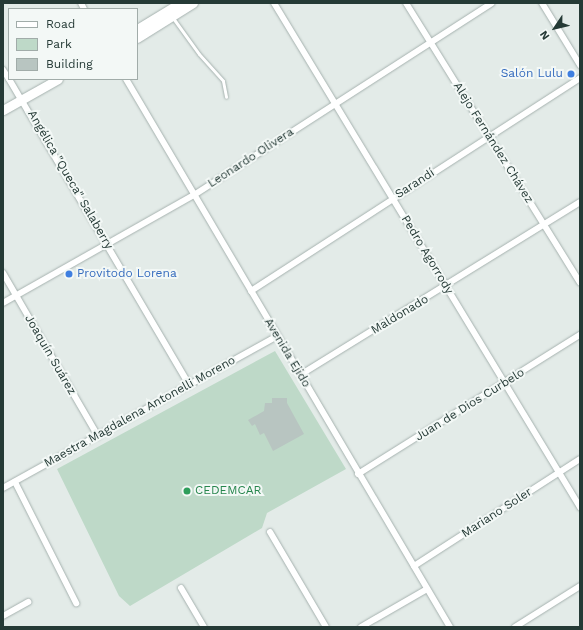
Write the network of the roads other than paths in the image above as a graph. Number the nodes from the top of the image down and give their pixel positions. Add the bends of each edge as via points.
1 (180, 3) edge
2 (193, 3) edge
3 (274, 3) edge
4 (406, 3) edge
5 (492, 3) edge
6 (542, 3) edge
7 (172, 16) junction
8 (138, 28) edge
9 (138, 37) edge
10 (430, 43) junction
11 (580, 65) edge
12 (580, 78) edge
13 (10, 80) edge
14 (56, 80) edge
15 (127, 80) edge
16 (226, 97) dead end
17 (23, 99) junction
18 (335, 104) junction
19 (3, 110) edge
20 (488, 136) junction
21 (194, 195) junction
22 (392, 199) junction
23 (580, 202) edge
24 (544, 224) junction
25 (107, 244) junction
26 (3, 273) edge
27 (580, 282) edge
28 (446, 286) junction
29 (251, 291) junction
30 (16, 296) junction
31 (3, 303) edge
32 (580, 335) edge
33 (277, 336) junction
34 (300, 376) junction
35 (505, 383) junction
36 (189, 386) junction
37 (98, 436) junction
38 (580, 459) edge
39 (559, 472) junction
40 (358, 474) junction
41 (15, 482) junction
42 (3, 488) edge
43 (580, 507) edge
44 (270, 532) dead end
45 (414, 566) junction
46 (580, 586) edge
47 (181, 588) dead end
48 (427, 589) junction
49 (28, 602) dead end
50 (76, 602) dead end
51 (3, 616) edge
52 (204, 627) edge
53 (326, 627) edge
54 (361, 627) edge
55 (450, 627) edge
56 (514, 627) edge

1 - 8 street
2 - 7 street
3 - 18 street, Pedro Agorrody
4 - 10 street, Alejo Fernández Chávez
5 - 10 street, Leonardo Olivera
6 - 11 street
7 - 9 street
7 - 16 lane via 199,54 223,81
10 - 18 street, Leonardo Olivera
10 - 20 street, Alejo Fernández Chávez
12 - 20 street, Sarandí
13 - 17 street, Angélica "Queca" Salaberry
14 - 17 street
15 - 21 street, Avenida Ejido
17 - 19 street
17 - 25 street, Angélica "Queca" Salaberry
18 - 21 street, Leonardo Olivera
18 - 22 street, Pedro Agorrody
20 - 22 street, Sarandí
20 - 24 street, Alejo Fernández Chávez
21 - 25 street, Leonardo Olivera
21 - 29 street, Avenida Ejido
22 - 28 street, Pedro Agorrody
22 - 29 street, Sarandí
23 - 24 street, Maldonado
24 - 27 street, Alejo Fernández Chávez
24 - 28 street, Maldonado
25 - 30 street, Leonardo Olivera
25 - 36 street, Angélica "Queca" Salaberry
26 - 30 street, Joaquín Suárez
28 - 34 street, Maldonado
28 - 35 street, Pedro Agorrody
29 - 33 street, Avenida Ejido
30 - 31 street, Leonardo Olivera
30 - 37 street, Joaquín Suárez
32 - 35 street, Juan de Dios Curbelo
33 - 34 street, Avenida Ejido
33 - 36 street, Maestra Magdalena Antonelli Moreno
34 - 40 street, Avenida Ejido
35 - 39 street, Pedro Agorrody
35 - 40 street, Juan de Dios Curbelo
36 - 37 street, Maestra Magdalena Antonelli Moreno
37 - 41 street, Maestra Magdalena Antonelli Moreno
38 - 39 street, Mariano Soler
39 - 43 street, Pedro Agorrody
39 - 45 street, Mariano Soler
40 - 45 street, Avenida Ejido
41 - 42 street, Maestra Magdalena Antonelli Moreno
41 - 50 street
44 - 53 street
45 - 48 street, Avenida Ejido
46 - 56 street
47 - 52 street
48 - 54 street
48 - 55 street, Avenida Ejido
49 - 51 street

